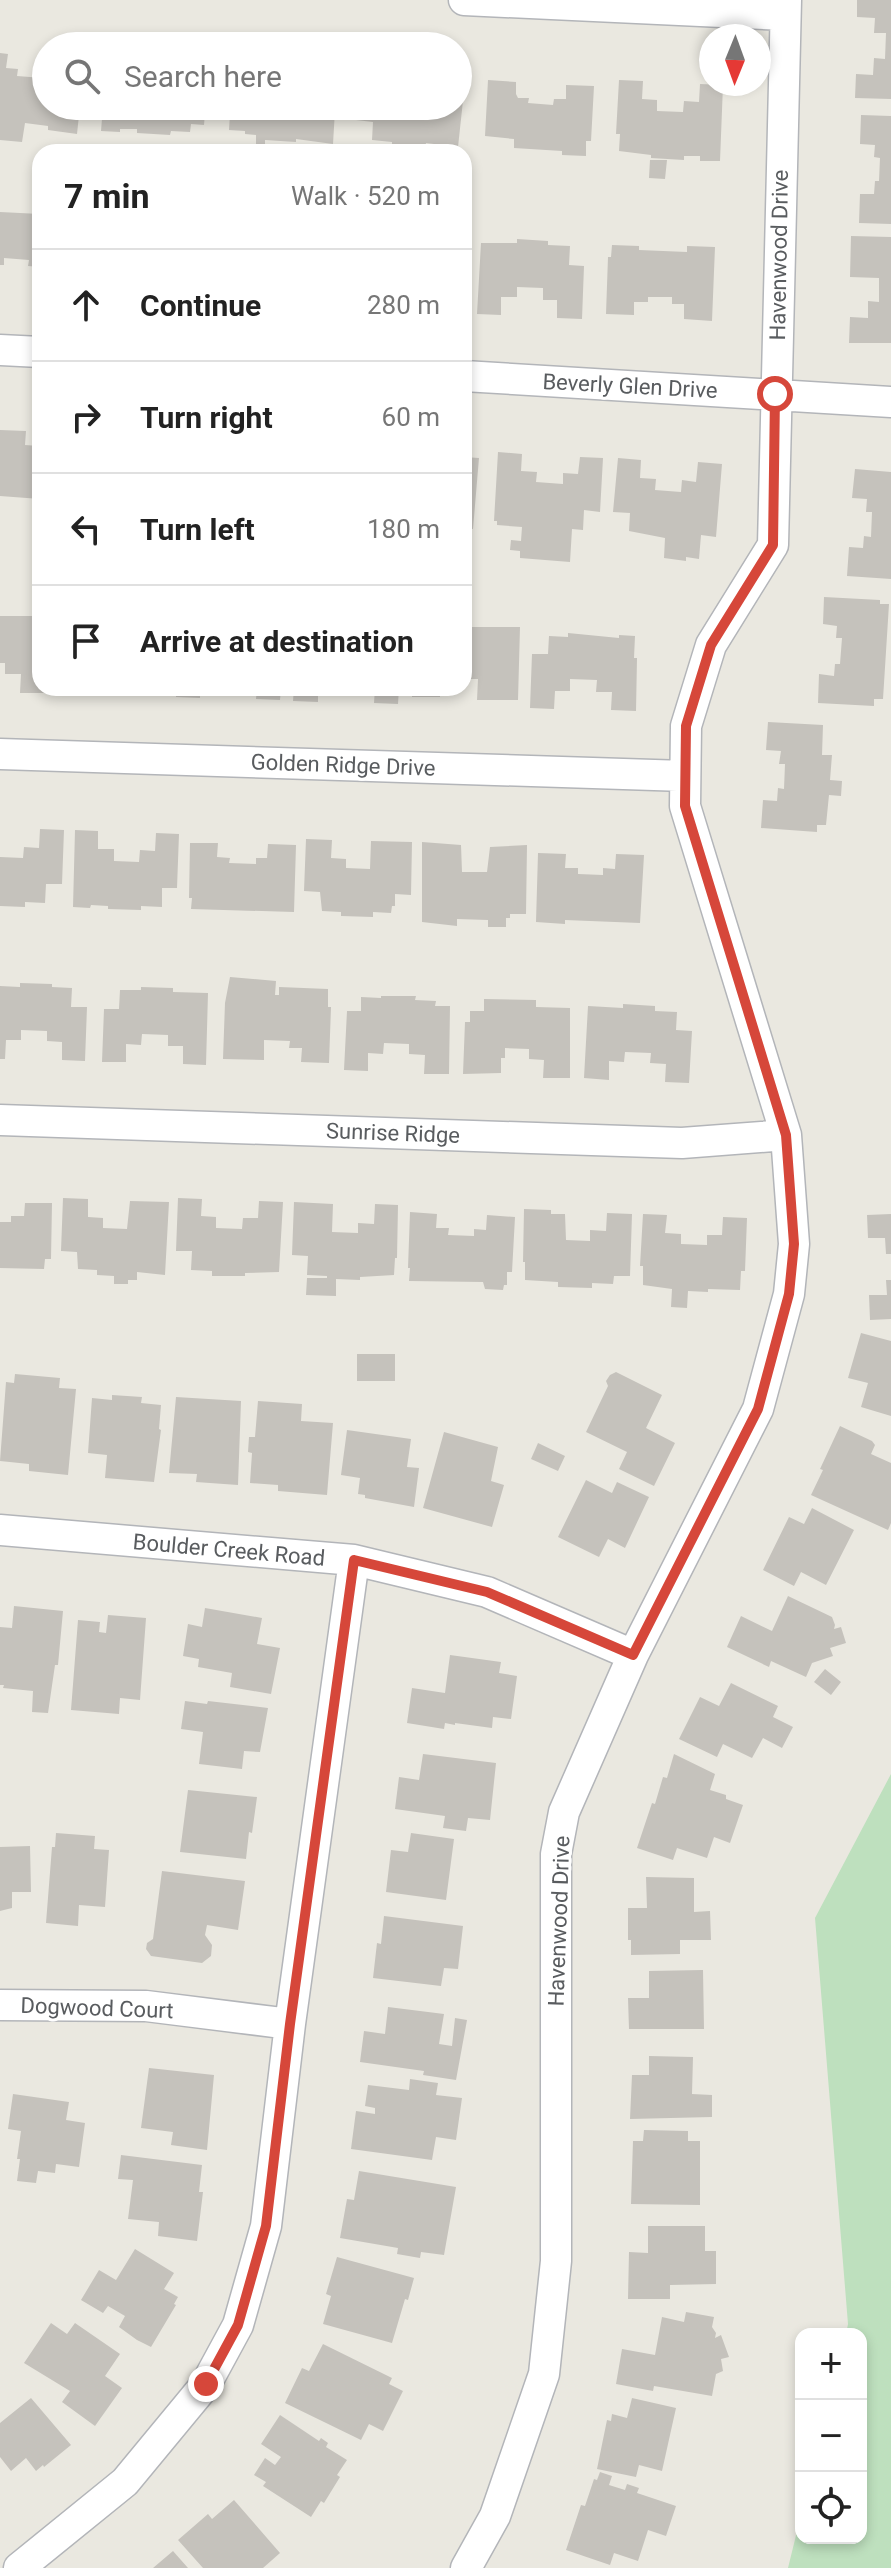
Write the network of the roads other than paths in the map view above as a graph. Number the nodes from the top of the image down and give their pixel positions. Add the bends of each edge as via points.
1 (464, 0) edge
2 (785, 8) edge
3 (0, 350) edge
4 (32, 352) edge
5 (472, 376) edge
6 (775, 394) junction
7 (891, 402) edge
8 (0, 754) edge
9 (685, 776) junction
10 (0, 1120) edge
11 (786, 1135) junction
12 (0, 1530) edge
13 (354, 1560) junction
14 (633, 1655) junction
15 (0, 2005) edge
16 (290, 2024) junction
17 (19, 2568) edge
18 (466, 2568) edge

1 - 2 street
2 - 6 street, Havenwood Drive
3 - 4 street
5 - 6 street, Beverly Glen Drive
6 - 7 street, Beverly Glen Drive
6 - 9 street, Havenwood Drive via 773,545 711,645 686,726
8 - 9 street, Golden Ridge Drive
9 - 11 street, Havenwood Drive via 685,806
10 - 11 street, Sunrise Ridge via 682,1143
11 - 14 street, Havenwood Drive via 794,1244 789,1294 758,1409
12 - 13 street, Boulder Creek Road
13 - 14 street, Boulder Creek Road via 487,1592
13 - 16 street
14 - 18 street, Havenwood Drive via 564,1812 556,1854 556,2261 544,2374 495,2516
15 - 16 street, Dogwood Court via 146,2006
16 - 17 street via 266,2226 238,2325 206,2384 125,2482

